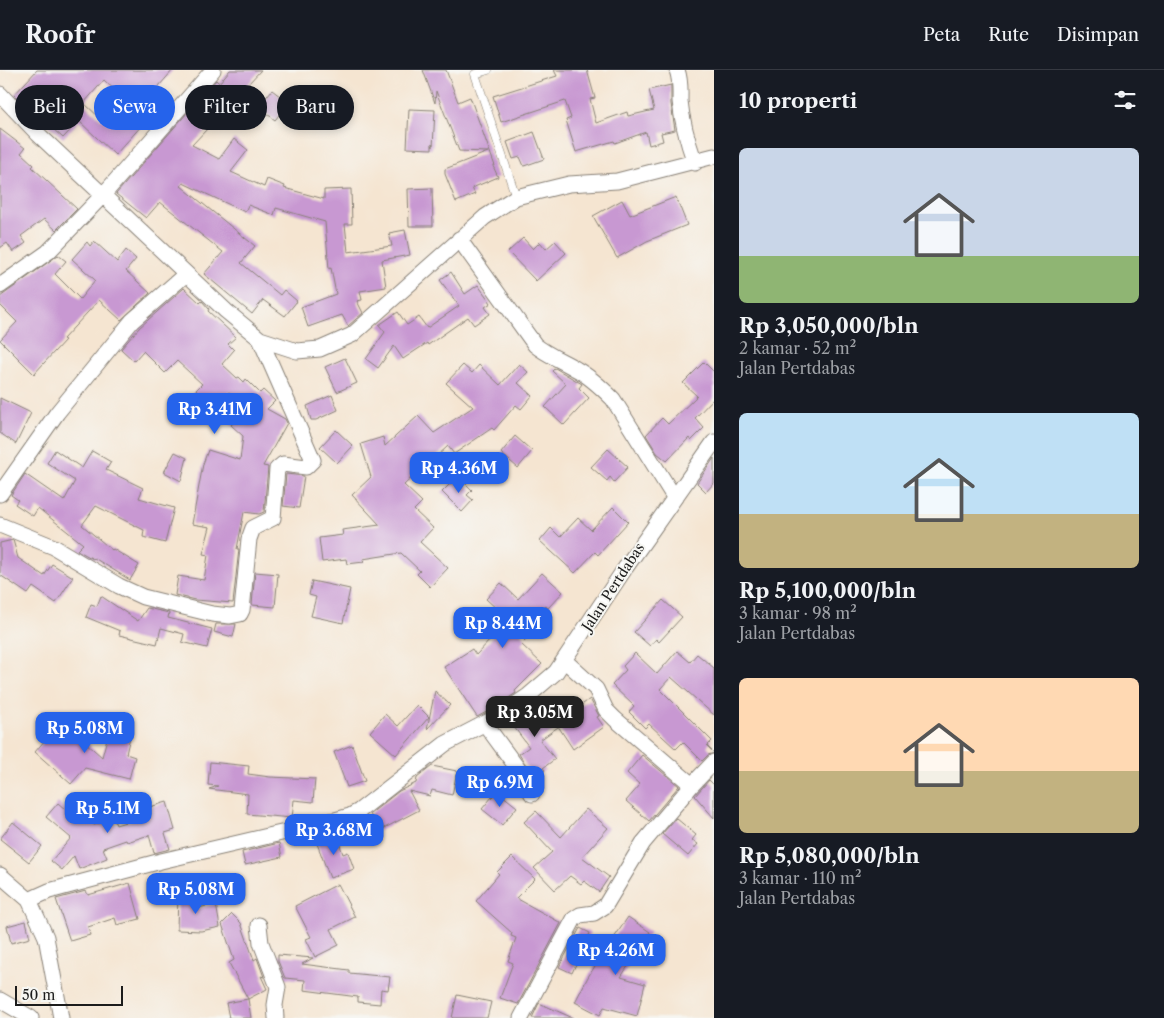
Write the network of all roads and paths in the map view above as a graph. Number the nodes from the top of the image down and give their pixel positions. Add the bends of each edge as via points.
1 (214, 70) edge
2 (488, 70) edge
3 (677, 70) edge
4 (0, 94) edge
5 (714, 156) edge
6 (695, 163) junction
7 (103, 195) junction
8 (516, 197) junction
9 (459, 239) junction
10 (186, 274) junction
11 (0, 286) edge
12 (260, 339) junction
13 (714, 442) edge
14 (0, 494) edge
15 (674, 497) junction
16 (0, 525) edge
17 (564, 660) junction
18 (485, 724) junction
19 (714, 762) edge
20 (692, 785) junction
21 (532, 794) dead end
22 (0, 875) edge
23 (29, 900) junction
24 (259, 926) dead end
25 (2, 1005) edge
26 (31, 1018) edge
27 (61, 1018) edge
28 (276, 1018) edge
29 (521, 1018) edge

1 - 7 street
2 - 8 lane via 476,74
3 - 6 street via 686,137
4 - 7 street
5 - 6 street
6 - 8 street via 617,181 570,184
7 - 10 street
7 - 11 street via 48,252
8 - 9 street via 485,216
9 - 12 street via 352,335 320,349 297,351
9 - 15 street via 535,345 578,370 613,399
10 - 12 street
10 - 14 street via 132,321 57,413
12 - 16 street via 313,460 306,467 283,464 277,468 272,518 253,528 249,539 240,614 212,614 143,597 54,547
13 - 15 street, Jalan Pertdabas
15 - 17 street, Jalan Pertdabas
17 - 18 street, Jalan Pertdabas via 556,672 528,696
17 - 20 street via 596,689 615,720
18 - 21 street via 521,773
18 - 23 street, Jalan Pertdabas via 445,744 350,816 161,861 49,891
19 - 20 street
20 - 29 street via 643,843 605,906 574,919
22 - 23 street
23 - 27 street via 46,938
24 - 28 street via 261,943 278,987
25 - 26 street

